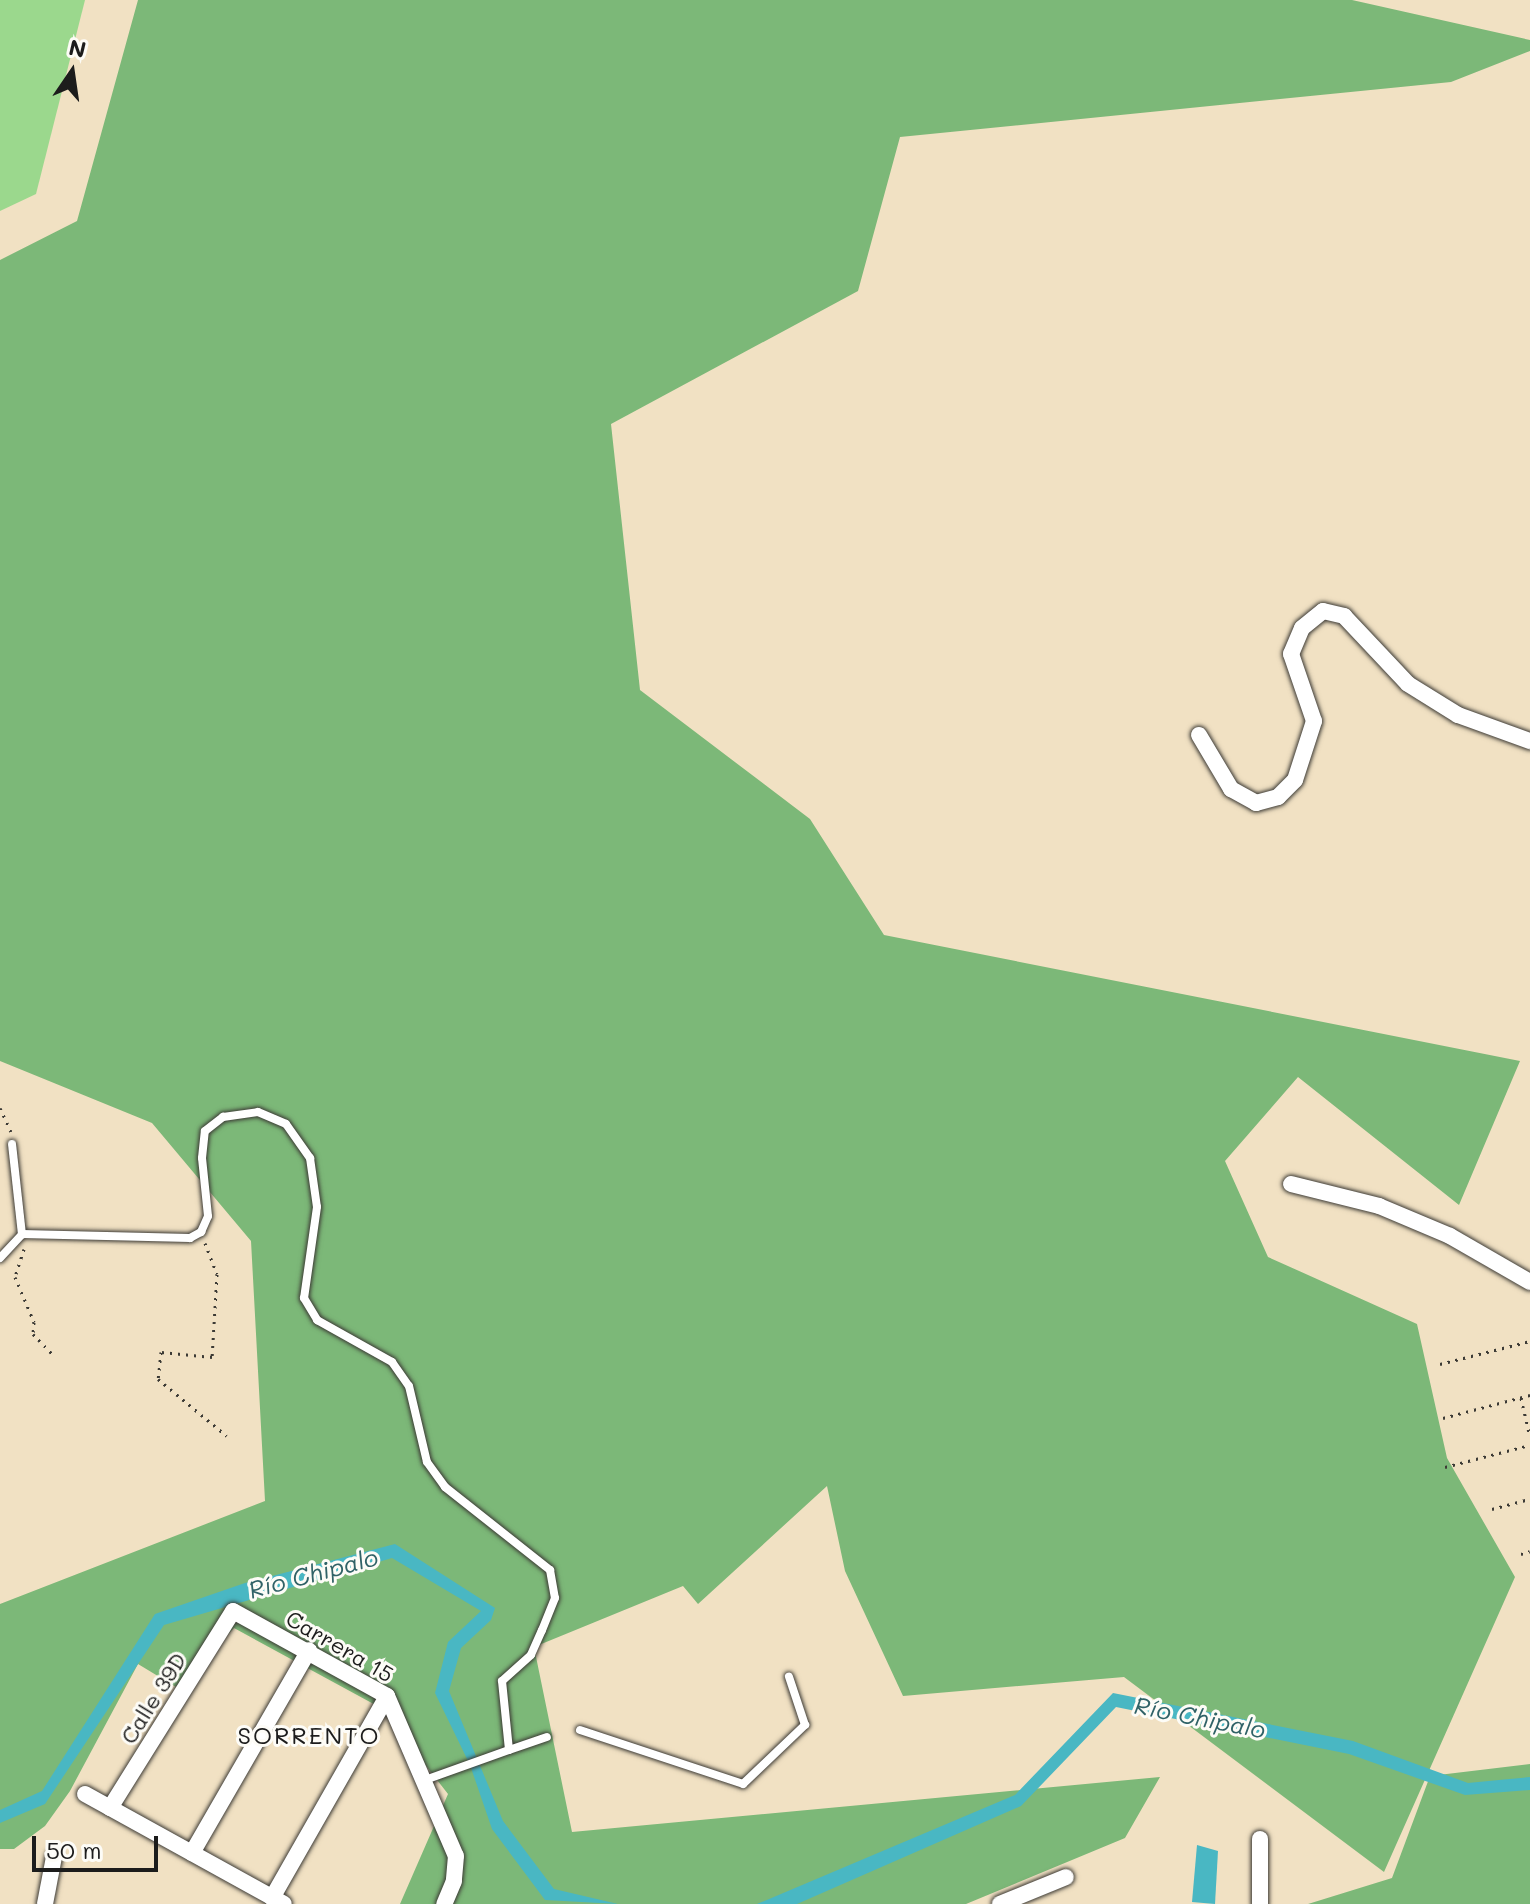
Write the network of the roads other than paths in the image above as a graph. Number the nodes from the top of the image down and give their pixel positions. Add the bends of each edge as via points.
1 (1199, 735) dead end
2 (1530, 741) edge
3 (12, 1144) road end
4 (1291, 1184) dead end
5 (22, 1234) junction
6 (0, 1258) edge
7 (1530, 1282) edge
8 (233, 1611) joint
9 (309, 1650) junction
10 (789, 1677) dead end
11 (387, 1696) junction
12 (580, 1730) dead end
13 (547, 1737) dead end
14 (509, 1750) junction
15 (425, 1780) junction
16 (85, 1794) dead end
17 (110, 1808) junction
18 (1260, 1839) dead end
19 (192, 1853) junction
20 (54, 1857) dead end
21 (1066, 1877) dead end
22 (278, 1901) edge
23 (47, 1904) edge
24 (444, 1904) edge
25 (1000, 1904) edge
26 (1260, 1904) edge

1 - 2 street via 1231,789 1256,803 1278,797 1295,780 1314,721 1291,654 1302,628 1323,611 1344,616 1408,684 1458,715
3 - 5 lane
4 - 7 street via 1393,1212 1450,1236
5 - 6 lane
5 - 14 lane via 190,1238 201,1232 208,1216 205,1131 223,1117 258,1112 286,1124 310,1158 317,1207 304,1298 317,1320 392,1362 409,1386 427,1462 445,1487 550,1570 555,1598 542,1630 531,1655 502,1681
8 - 9 street, Carrera 15
8 - 17 street, Calle 39D
9 - 11 street, Carrera 15
9 - 19 street
10 - 12 lane via 805,1725 746,1783
11 - 15 street, Carrera 15
11 - 22 street
13 - 14 lane
14 - 15 lane
15 - 24 street, Carrera 15 via 456,1856 454,1881
16 - 17 street
17 - 19 street
18 - 26 street
19 - 22 street
20 - 23 street
21 - 25 street

